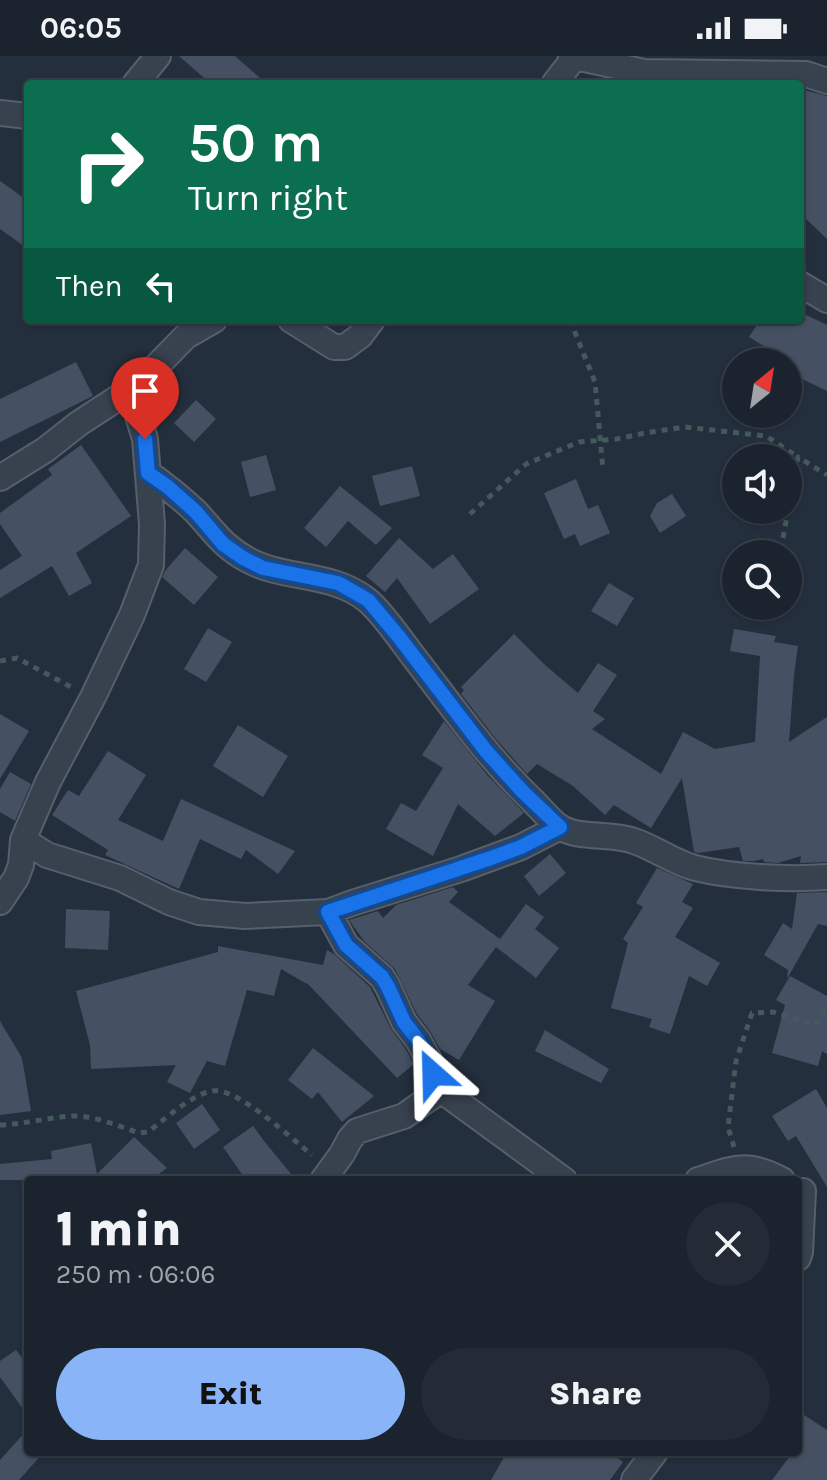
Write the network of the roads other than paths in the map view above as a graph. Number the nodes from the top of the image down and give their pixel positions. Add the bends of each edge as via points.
1 (158, 56) edge
2 (573, 57) edge
3 (667, 71) edge
4 (138, 80) edge
5 (557, 80) edge
6 (827, 81) edge
7 (0, 113) edge
8 (24, 116) edge
9 (804, 286) edge
10 (827, 300) edge
11 (207, 324) edge
12 (297, 324) edge
13 (369, 324) edge
14 (130, 390) junction
15 (148, 473) junction
16 (0, 478) edge
17 (560, 827) junction
18 (23, 840) junction
19 (827, 877) edge
20 (0, 902) edge
21 (328, 912) junction
22 (441, 1090) junction
23 (327, 1175) edge
24 (559, 1176) edge
25 (711, 1176) edge
26 (776, 1176) edge
27 (652, 1456) edge
28 (634, 1480) edge

1 - 4 street
2 - 3 street via 644,72
2 - 5 street
3 - 6 street via 806,74
7 - 8 street
9 - 10 street
11 - 14 street via 186,336
12 - 13 street via 334,347 345,347
14 - 15 street via 145,439
14 - 16 street
15 - 17 street via 243,558 263,568 338,583 368,600 486,751
15 - 18 street via 151,565
17 - 19 street via 636,841 708,870
17 - 21 street via 491,858
18 - 20 street via 21,865
18 - 21 street via 47,855 120,878 199,912
21 - 22 street via 346,945 382,977
22 - 23 street via 404,1116 357,1131
22 - 24 street
25 - 26 street via 741,1167
27 - 28 street

